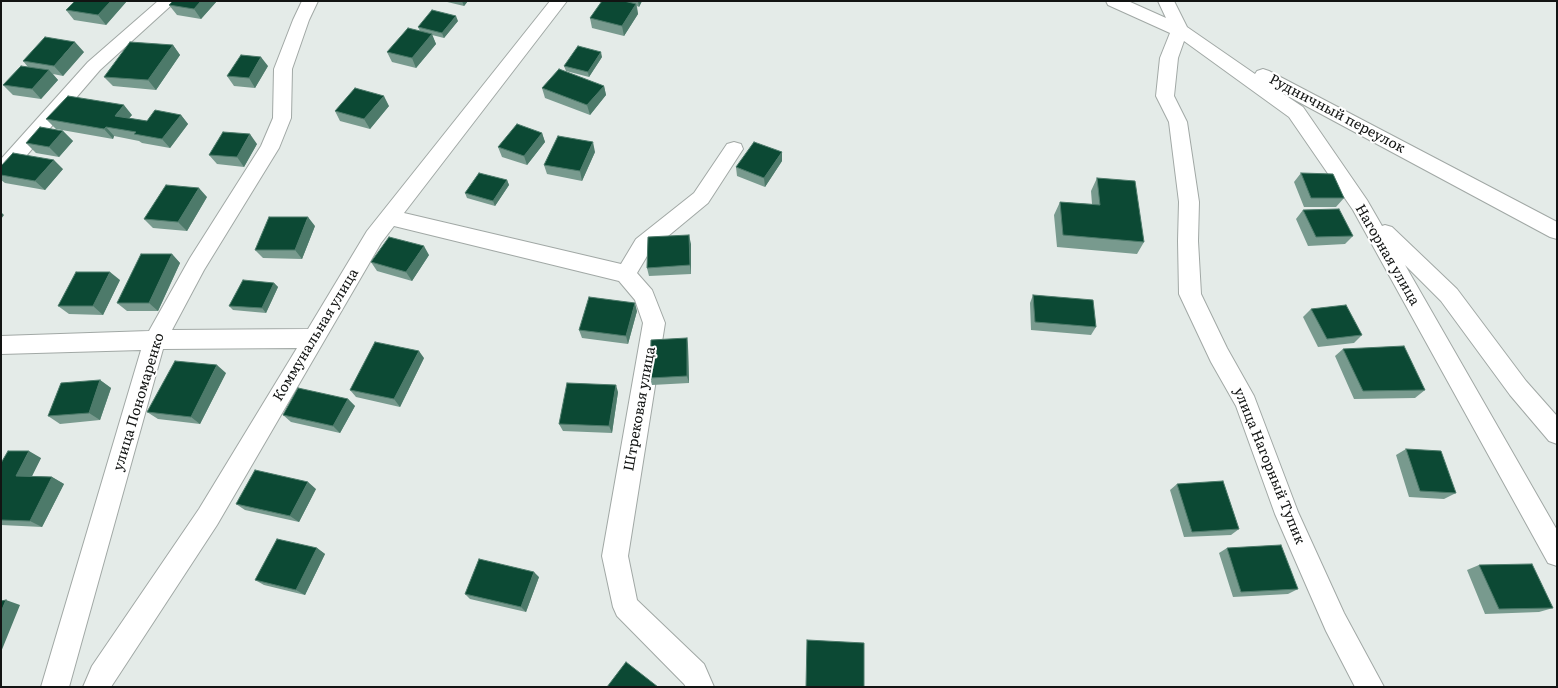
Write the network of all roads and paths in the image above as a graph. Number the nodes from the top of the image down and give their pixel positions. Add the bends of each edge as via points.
1 (168, 1) edge
2 (310, 1) edge
3 (559, 1) edge
4 (1114, 1) edge
5 (1166, 1) edge
6 (1180, 30) junction
7 (734, 149) dead end
8 (1, 172) edge
9 (1360, 205) junction
10 (390, 217) junction
11 (1557, 231) edge
12 (626, 274) junction
13 (314, 338) junction
14 (155, 340) junction
15 (1, 345) edge
16 (1557, 432) edge
17 (1557, 554) edge
18 (55, 687) edge
19 (97, 687) edge
20 (700, 687) edge
21 (1370, 687) edge

1 - 8 street via 94,66
2 - 14 street, улица Пономаренко via 283,69 282,118 270,148 197,264
3 - 10 street, Коммунальная улица
4 - 6 street, Рудничный переулок
5 - 6 street, Нагорная улица
6 - 9 street, Нагорная улица via 1296,112
6 - 11 street, Рудничный переулок
6 - 21 street, улица Нагорный Тупик via 1169,58 1165,96 1178,122 1189,202 1190,294 1219,355 1246,403 1294,528 1335,622
7 - 12 street via 701,198 643,245
9 - 16 street via 1393,243 1449,295 1518,388
9 - 17 street, Нагорная улица
10 - 12 street
10 - 13 street, Коммунальная улица via 374,237
12 - 20 street, Штрековая улица via 644,296 654,323 615,556 626,607 694,674
13 - 14 street
13 - 19 street, Коммунальная улица via 208,517
14 - 15 street
14 - 18 street, улица Пономаренко

